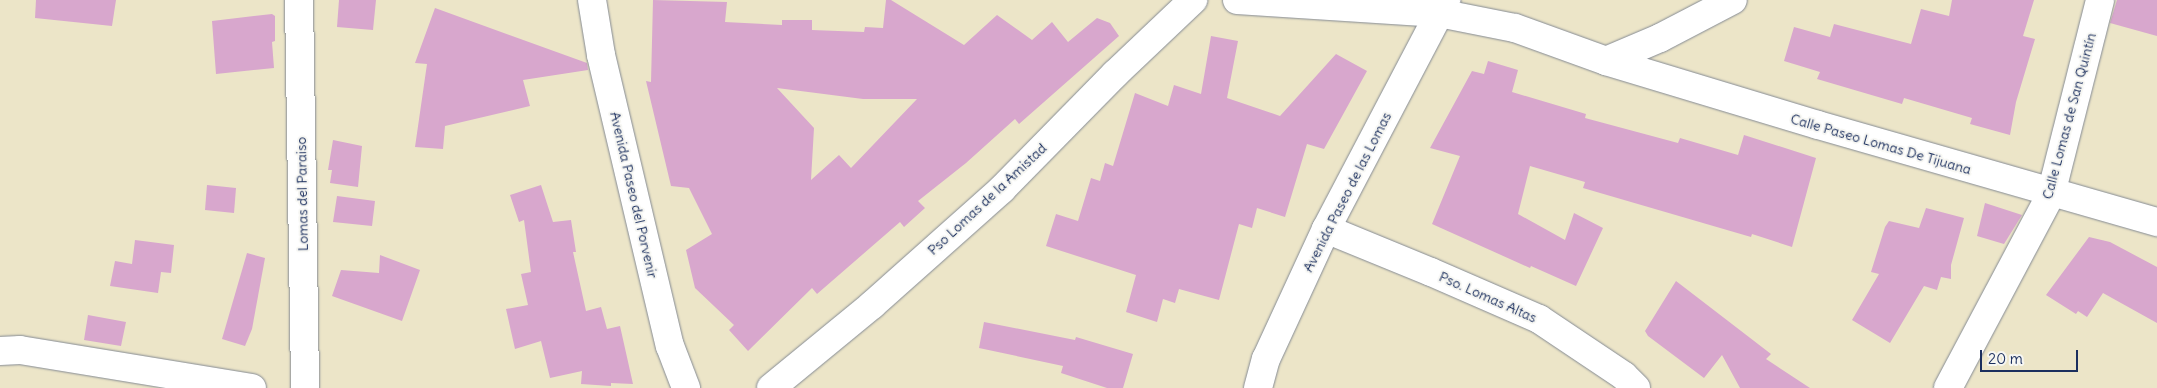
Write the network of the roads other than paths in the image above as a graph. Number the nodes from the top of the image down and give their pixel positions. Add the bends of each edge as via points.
1 (299, 0) edge
2 (592, 0) edge
3 (1193, 0) edge
4 (1237, 0) edge
5 (1733, 0) edge
6 (2100, 0) edge
7 (1443, 6) edge
8 (1606, 61) junction
9 (2051, 194) junction
10 (2157, 222) edge
11 (1326, 229) junction
12 (0, 352) edge
13 (252, 388) edge
14 (305, 388) edge
15 (686, 388) edge
16 (772, 388) edge
17 (1258, 388) edge
18 (1636, 388) edge
19 (1948, 388) edge

1 - 14 street, Lomas del Paraiso
2 - 15 street, Avenida Paseo del Porvenir via 601,55 668,337
3 - 16 street, Pso Lomas de la Amistad via 1002,189 872,305
4 - 7 street
5 - 8 street via 1660,38
6 - 9 street, Calle Lomas de San Quintín
7 - 8 street, Calle Paseo Lomas De Tijuana
7 - 11 street, Avenida Paseo de las Lomas
8 - 9 street, Calle Paseo Lomas De Tijuana
9 - 10 street, Calle Paseo Lomas De Tijuana
9 - 19 street, Calle Lomas de San Quintín
11 - 17 street, Avenida Paseo de las Lomas via 1266,360
11 - 18 street, Pso. Lomas Altas via 1539,319 1624,376
12 - 13 street via 20,350

